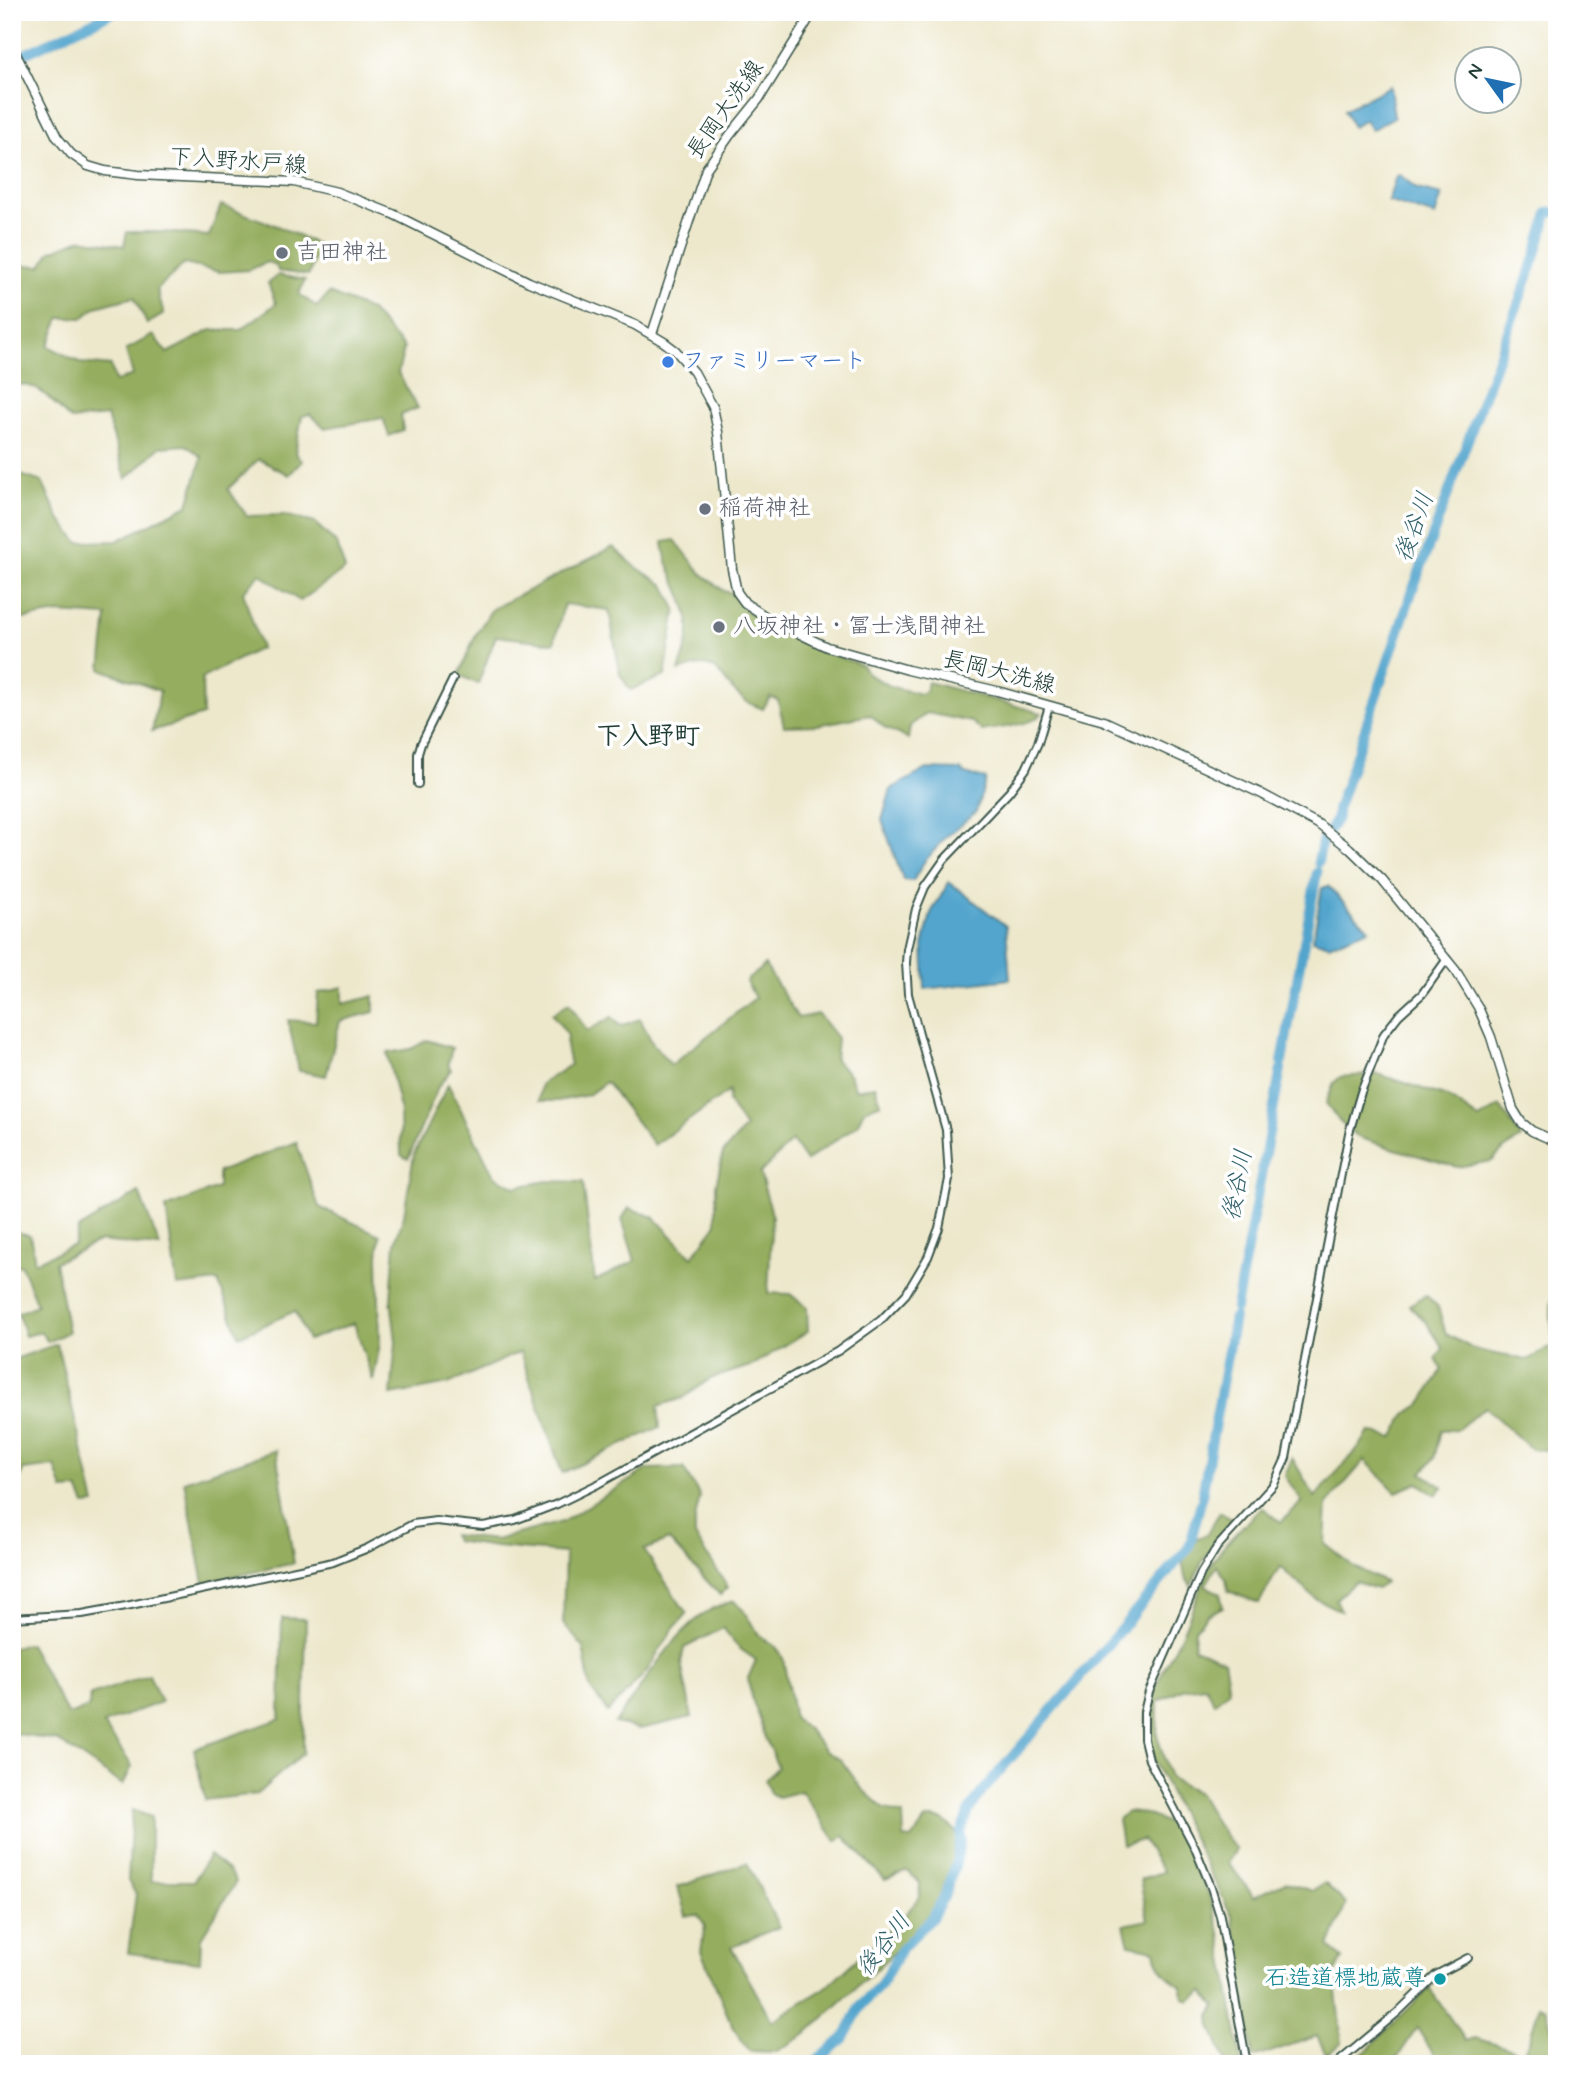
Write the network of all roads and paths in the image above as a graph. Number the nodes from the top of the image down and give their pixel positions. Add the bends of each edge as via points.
1 (813, 12) edge
2 (15, 53) edge
3 (652, 334) junction
4 (453, 679) dead end
5 (1049, 706) junction
6 (418, 784) dead end
7 (1447, 959) junction
8 (1557, 1142) edge
9 (12, 1618) edge
10 (1468, 1958) dead end
11 (1247, 2064) edge
12 (1336, 2064) edge

1 - 3 main road, 長岡大洗線 via 759,99 706,169
2 - 3 main road, 下入野水戸線 via 57,137 88,166 159,177 294,182 337,192
3 - 5 main road, 長岡大洗線 via 688,365 713,407 732,569 737,592 745,603 827,647
4 - 6 street via 421,744
5 - 7 main road, 長岡大洗線 via 1131,732 1321,827 1382,880
5 - 9 street via 1026,768 944,860 916,909 906,978 946,1130 949,1179 929,1257 906,1294 881,1320 838,1351 598,1484 515,1520 483,1525 413,1524 333,1562 82,1614
7 - 8 main road, 長岡大洗線 via 1463,980 1491,1037 1517,1116 1532,1131
7 - 11 street via 1384,1034 1361,1092 1280,1472 1208,1562 1144,1712 1149,1760 1195,1848 1220,1916
10 - 12 street via 1436,1975

